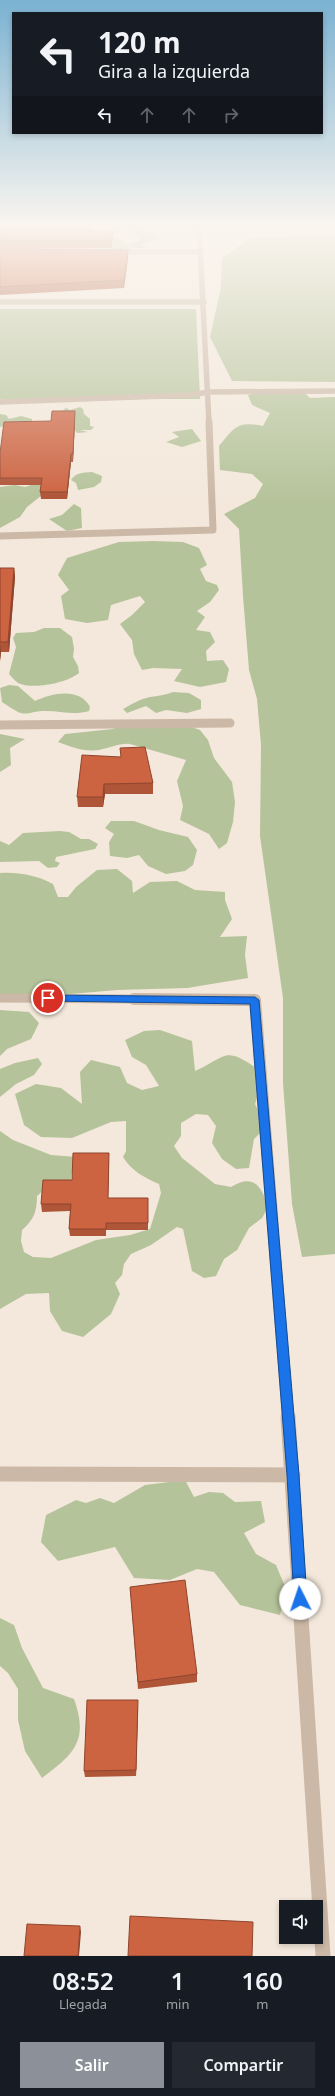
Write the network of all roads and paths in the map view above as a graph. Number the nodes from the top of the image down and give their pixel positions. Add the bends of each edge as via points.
1 (205, 318) edge
2 (335, 391) edge
3 (208, 392) junction
4 (0, 402) edge
5 (0, 536) edge
6 (230, 723) dead end
7 (0, 725) edge
8 (0, 998) edge
9 (0, 1474) edge
10 (293, 1475) junction
11 (323, 1956) edge

1 - 3 street
2 - 3 street
3 - 4 street via 191,395
3 - 5 street via 213,530
6 - 7 street
8 - 10 street via 255,1000
9 - 10 street
10 - 11 street

